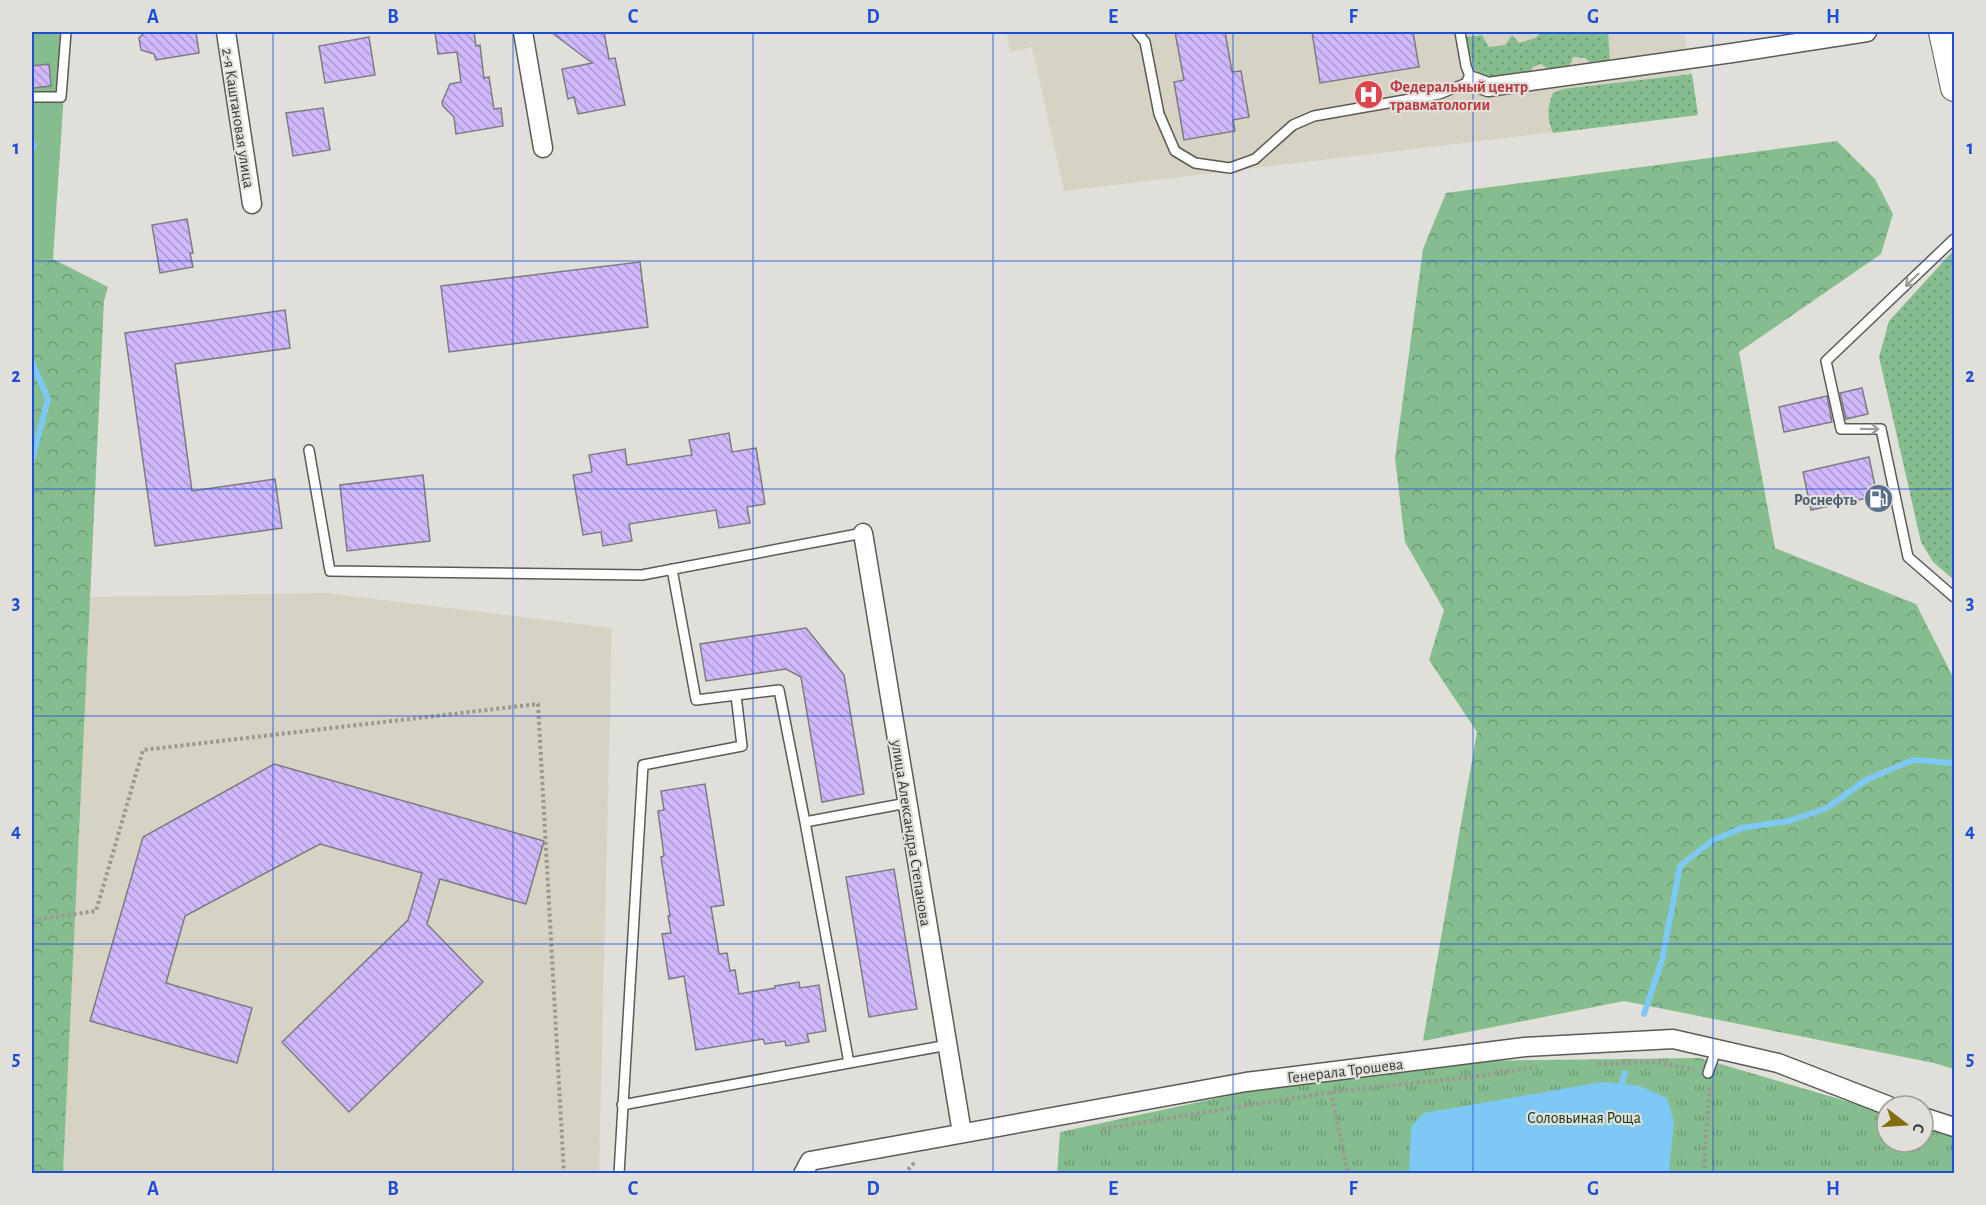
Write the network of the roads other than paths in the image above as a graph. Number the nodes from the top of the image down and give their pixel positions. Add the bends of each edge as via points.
1 (66, 32) edge
2 (226, 32) edge
3 (523, 32) edge
4 (1137, 32) edge
5 (1460, 32) edge
6 (1867, 32) edge
7 (1942, 32) edge
8 (1472, 81) junction
9 (1954, 88) edge
10 (32, 98) edge
11 (543, 148) dead end
12 (252, 204) dead end
13 (1954, 239) edge
14 (309, 450) dead end
15 (863, 533) joint
16 (672, 569) junction
17 (1954, 597) edge
18 (736, 695) junction
19 (907, 803) junction
20 (805, 822) junction
21 (948, 1045) junction
22 (1716, 1050) junction
23 (849, 1063) junction
24 (1708, 1073) road end
25 (1875, 1101) edge
26 (622, 1105) junction
27 (1935, 1121) edge
28 (1954, 1127) edge
29 (962, 1133) junction
30 (619, 1173) edge
31 (803, 1173) edge

1 - 10 lane via 61,97
2 - 12 street, 2-я Каштановая улица
3 - 11 street
4 - 8 lane via 1145,42 1159,114 1175,151 1195,163 1230,168 1255,159 1293,125 1314,116 1439,94
5 - 8 lane
6 - 8 street via 1488,87
7 - 9 main road
13 -> 17 lane via 1826,361 1841,429 1881,429 1908,557
14 - 16 lane via 330,571 642,575
15 - 16 lane
15 - 19 street, улица Александра Степанова
16 - 18 lane via 696,700
18 - 20 lane via 779,690
18 - 26 lane via 742,746 643,765
19 - 20 lane
19 - 21 street, улица Александра Степанова
20 - 23 lane
21 - 23 lane
21 - 29 street, улица Александра Степанова
22 - 24 lane
22 - 25 street, Генерала Трошева via 1778,1063
22 - 29 street, Генерала Трошева via 1673,1039 1525,1047 1246,1082
23 - 26 lane
26 - 30 lane
27 - 28 street
29 - 31 street, Генерала Трошева via 810,1161

